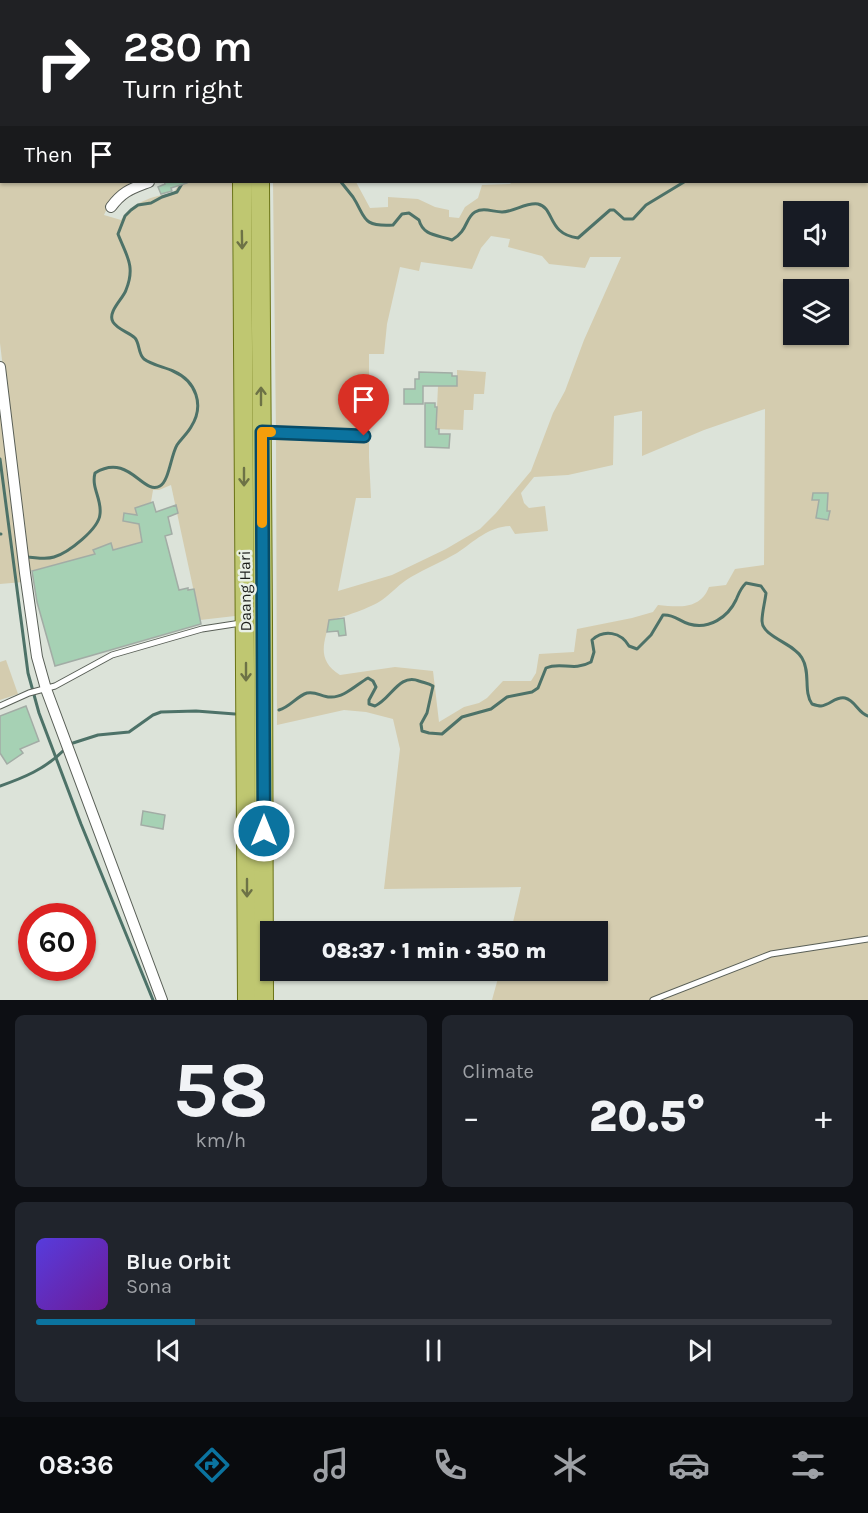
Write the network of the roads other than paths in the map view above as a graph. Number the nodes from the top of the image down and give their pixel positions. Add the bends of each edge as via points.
1 (146, 183) edge
2 (242, 183) edge
3 (260, 183) edge
4 (111, 207) dead end
5 (0, 367) edge
6 (364, 436) dead end
7 (256, 443) junction
8 (245, 622) junction
9 (42, 690) junction
10 (0, 706) edge
11 (868, 939) edge
12 (162, 1000) edge
13 (247, 1000) edge
14 (264, 1000) edge
15 (653, 1000) edge

1 - 4 street via 129,188
2 -> 7 main road, Daang Hari
7 -> 3 main road, Daang Hari
5 - 9 street
6 - 7 lane
7 -> 8 main road, Daang Hari
7 - 14 main road, Daang Hari
8 - 9 lane via 202,629 112,655
8 -> 13 main road, Daang Hari
9 - 10 lane
9 - 12 street
11 - 15 lane via 771,954

